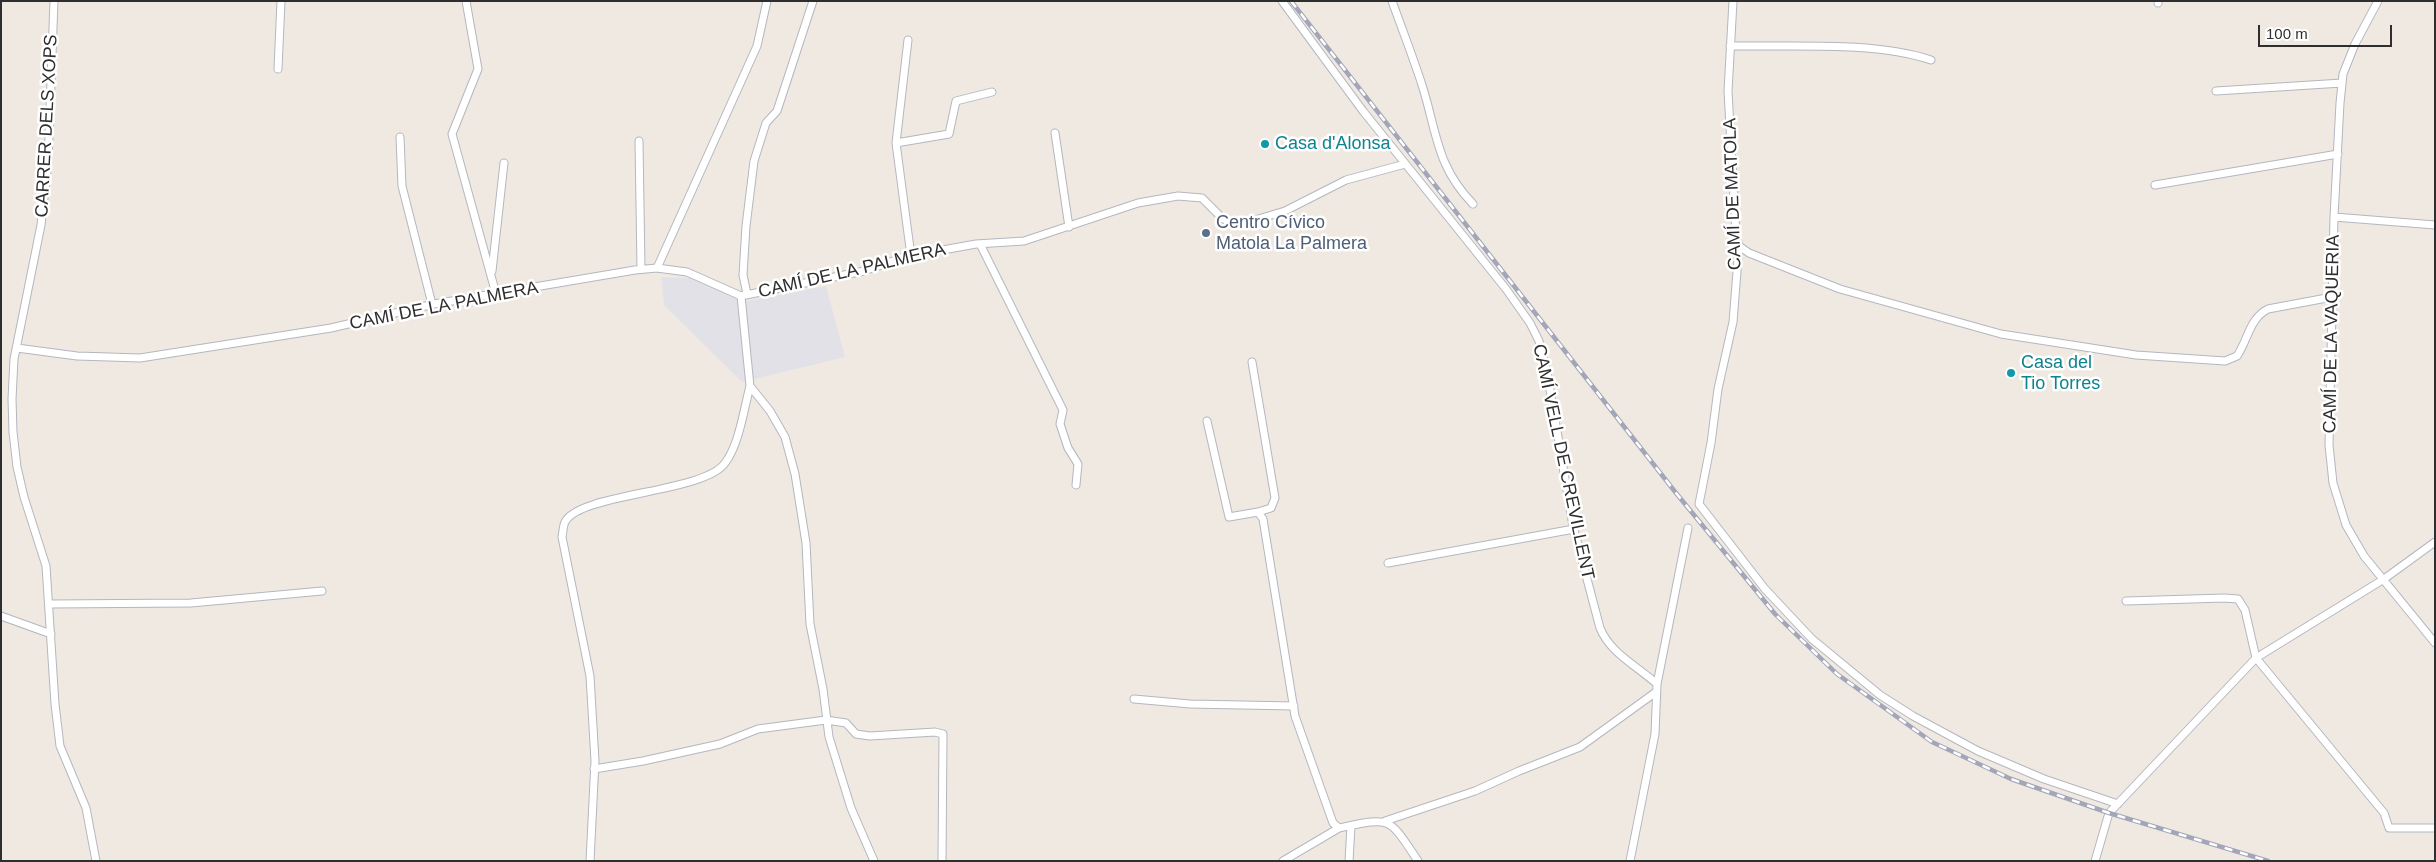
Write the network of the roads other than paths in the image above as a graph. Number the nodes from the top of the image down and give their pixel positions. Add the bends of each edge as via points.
1 (54, 1) edge
2 (281, 1) edge
3 (466, 1) edge
4 (767, 1) edge
5 (813, 1) edge
6 (1282, 1) edge
7 (1392, 1) edge
8 (1733, 1) edge
9 (2378, 1) edge
10 (908, 40) dead end
11 (1730, 46) junction
12 (1931, 60) dead end
13 (278, 69) dead end
14 (2342, 83) junction
15 (2216, 91) dead end
16 (992, 92) dead end
17 (1055, 132) dead end
18 (400, 137) dead end
19 (639, 141) dead end
20 (896, 143) junction
21 (2338, 154) junction
22 (504, 163) dead end
23 (1405, 164) junction
24 (2155, 185) dead end
25 (1473, 204) dead end
26 (2334, 217) junction
27 (2435, 226) edge
28 (1069, 227) junction
29 (980, 244) junction
30 (1738, 246) junction
31 (911, 256) junction
32 (657, 268) junction
33 (641, 269) junction
34 (491, 276) junction
35 (496, 294) junction
36 (744, 295) junction
37 (2332, 297) junction
38 (432, 304) junction
39 (17, 348) junction
40 (1252, 362) dead end
41 (750, 386) junction
42 (1207, 421) dead end
43 (1076, 485) dead end
44 (1258, 512) junction
45 (1688, 528) dead end
46 (1574, 529) junction
47 (2435, 542) edge
48 (1388, 563) dead end
49 (2384, 579) junction
50 (322, 591) dead end
51 (2126, 601) dead end
52 (50, 604) junction
53 (1, 616) edge
54 (51, 634) junction
55 (2435, 643) edge
56 (2256, 658) junction
57 (1656, 688) junction
58 (1134, 699) dead end
59 (1294, 706) junction
60 (826, 720) junction
61 (594, 768) junction
62 (2118, 804) junction
63 (1386, 821) junction
64 (1351, 826) junction
65 (1339, 828) junction
66 (2435, 828) edge
67 (96, 861) edge
68 (590, 861) edge
69 (874, 861) edge
70 (942, 861) edge
71 (1283, 861) edge
72 (1349, 861) edge
73 (1418, 861) edge
74 (1630, 861) edge
75 (2095, 861) edge

1 - 39 street, CARRER DELS XOPS via 48,162 41,225
2 - 13 street
3 - 34 street via 478,69 452,134
4 - 32 street via 757,46
5 - 36 street via 777,112 766,123 754,161 746,226
6 - 23 street, CAMÍ VELL DE CREVILLENT
7 - 25 street via 1422,87 1442,160 1460,191
8 - 11 street, CAMÍ DE MATOLA
9 - 14 street, CAMÍ DE LA VAQUERIA via 2355,44
10 - 20 street
11 - 12 street via 1861,48 1917,55
11 - 30 street, CAMÍ DE MATOLA via 1728,91
14 - 15 street
14 - 21 street, CAMÍ DE LA VAQUERIA
16 - 20 street via 956,101 949,134
17 - 28 street
18 - 38 street via 402,186
19 - 33 street
20 - 31 street
21 - 24 street
21 - 26 street, CAMÍ DE LA VAQUERIA
22 - 34 street
23 - 28 street, CAMÍ DE LA PALMERA via 1346,180 1285,211 1255,220 1236,222 1223,219 1202,198 1178,196 1138,203
23 - 46 street, CAMÍ VELL DE CREVILLENT via 1506,289 1539,341
26 - 27 street
26 - 37 street, CAMÍ DE LA VAQUERIA
28 - 29 street, CAMÍ DE LA PALMERA via 1024,241
29 - 31 street, CAMÍ DE LA PALMERA
29 - 43 street via 1063,410 1060,424 1068,448 1078,464
30 - 37 street via 1840,289 2000,334 2136,356 2225,361 2237,356 2260,313
30 - 62 street, CAMÍ DE MATOLA via 1733,322 1699,504 1765,589 1812,639 1880,695 1978,751 2060,785
31 - 36 street, CAMÍ DE LA PALMERA via 864,271
32 - 33 street, CAMÍ DE LA PALMERA
32 - 36 street, CAMÍ DE LA PALMERA via 688,272
33 - 35 street, CAMÍ DE LA PALMERA
34 - 35 street
35 - 38 street, CAMÍ DE LA PALMERA
36 - 41 street
37 - 49 street, CAMÍ DE LA VAQUERIA via 2329,445 2333,483 2346,525 2364,556
38 - 39 street, CAMÍ DE LA PALMERA via 331,328 140,358 77,356
39 - 52 street, CARRER DELS XOPS via 12,399 17,467 44,557
40 - 44 street via 1275,498 1271,508
41 - 60 street via 785,437 795,474 806,543 810,624
41 - 61 street via 734,447 725,464 712,474 580,510 565,521 562,537 590,676
42 - 44 street via 1229,517
44 - 59 street via 1263,519
45 - 57 street
46 - 48 street
46 - 57 street, CAMÍ VELL DE CREVILLENT via 1605,640
47 - 49 street
49 - 55 street, CAMÍ DE LA VAQUERIA
49 - 56 street
50 - 52 street via 191,603
51 - 56 street via 2238,599 2245,610
52 - 54 street, CARRER DELS XOPS
53 - 54 street
54 - 67 street, CARRER DELS XOPS via 58,732 62,751 86,808
56 - 62 street
56 - 66 street via 2384,813 2389,828
57 - 63 street via 1580,747 1475,791
57 - 74 street via 1655,734
58 - 59 street via 1190,704
59 - 65 street via 1333,823
60 - 61 street via 758,729 720,744
60 - 69 street via 838,773
60 - 70 street via 846,724 856,734 870,736 943,734
61 - 68 street
62 - 75 street via 2110,813
63 - 64 street
63 - 73 street via 1397,830
64 - 65 street
64 - 72 street
65 - 71 street

